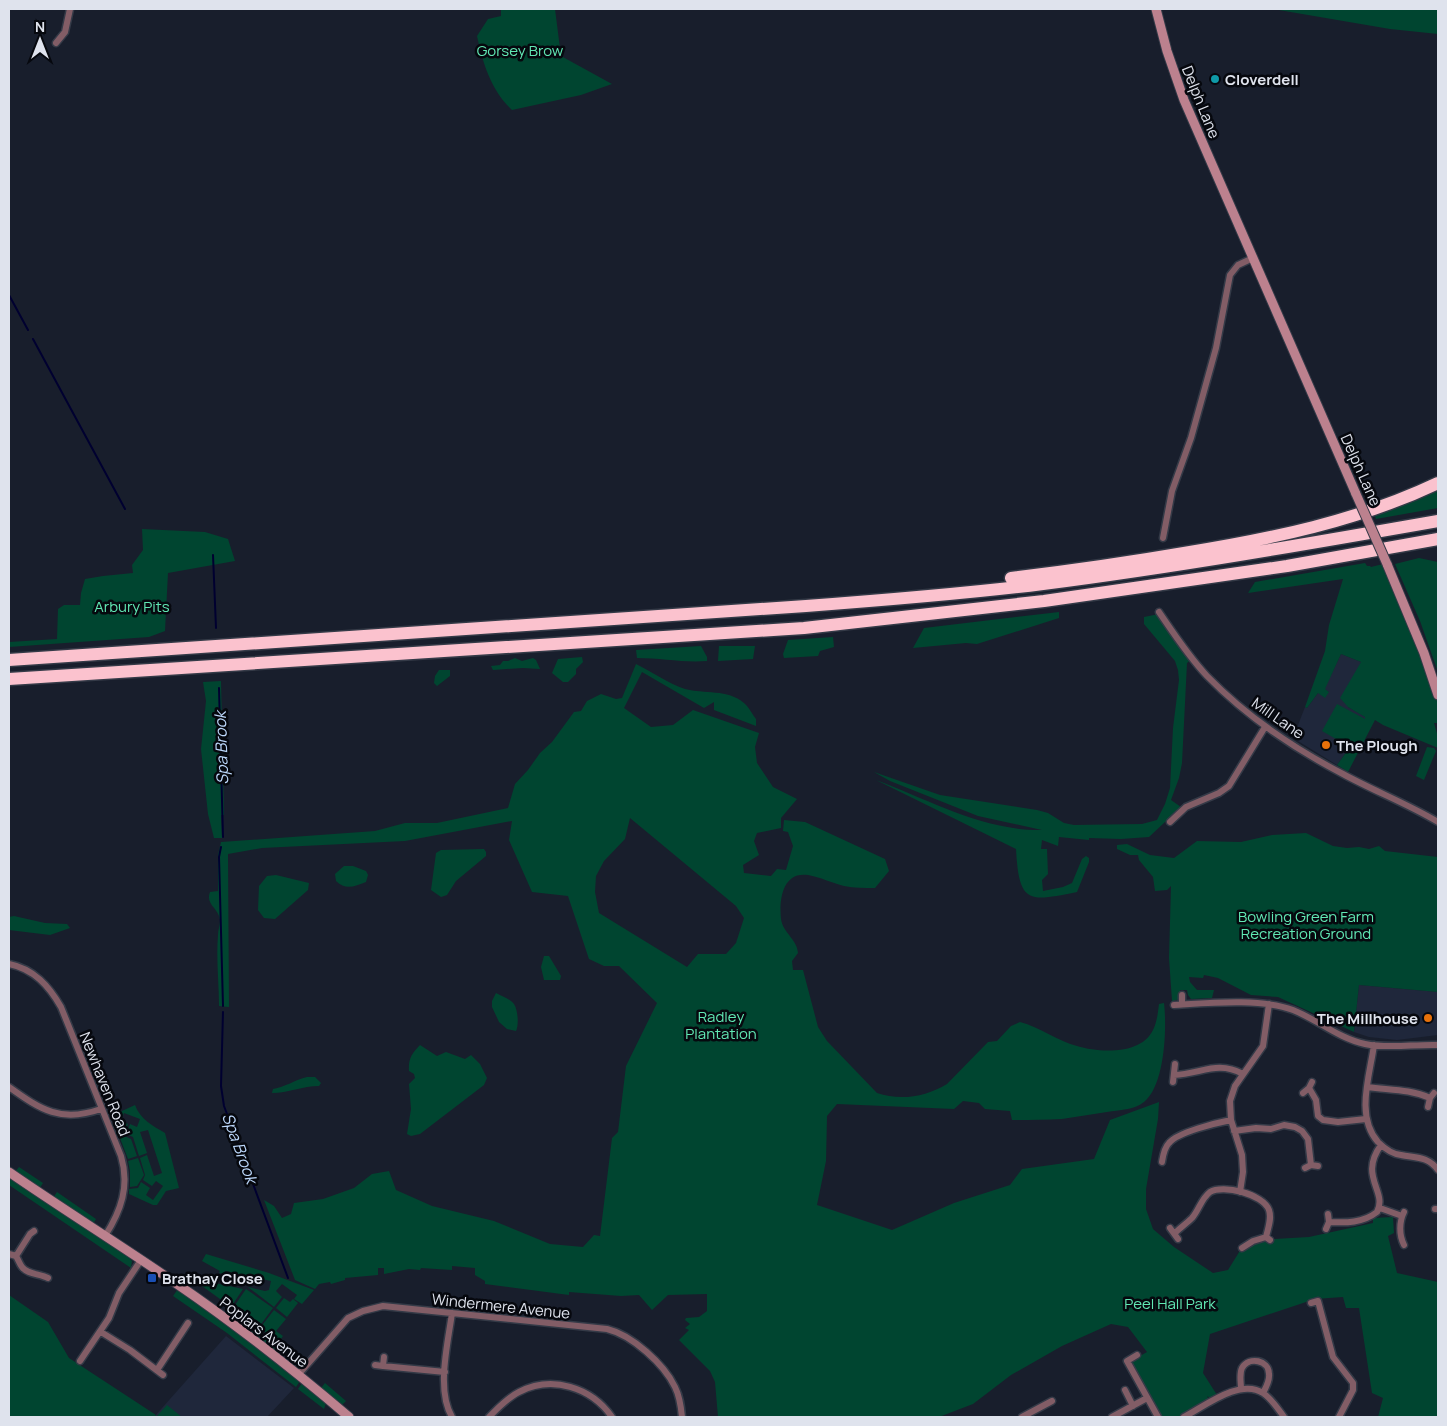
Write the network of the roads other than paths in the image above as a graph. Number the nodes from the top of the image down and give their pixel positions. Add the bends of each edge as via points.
1 (70, 9) edge
2 (1156, 9) edge
3 (56, 43) dead end
4 (1253, 258) junction
5 (1438, 483) edge
6 (1438, 521) edge
7 (1163, 538) dead end
8 (1438, 539) edge
9 (806, 606) junction
10 (1159, 612) dead end
11 (9, 660) edge
12 (9, 679) edge
13 (1438, 695) edge
14 (1265, 727) junction
15 (1170, 822) dead end
16 (1438, 822) edge
17 (9, 964) edge
18 (1182, 995) dead end
19 (1174, 1004) dead end
20 (1182, 1004) junction
21 (1269, 1004) junction
22 (1438, 1041) edge
23 (1426, 1044) junction
24 (1374, 1045) junction
25 (1438, 1045) edge
26 (1174, 1064) dead end
27 (1244, 1074) junction
28 (1312, 1082) dead end
29 (9, 1087) edge
30 (1368, 1087) junction
31 (1309, 1088) junction
32 (1303, 1093) dead end
33 (1428, 1107) dead end
34 (102, 1109) junction
35 (1366, 1119) junction
36 (1231, 1120) junction
37 (1234, 1132) junction
38 (1381, 1145) junction
39 (1162, 1162) dead end
40 (1311, 1166) dead end
41 (1438, 1170) edge
42 (9, 1172) edge
43 (1240, 1192) junction
44 (1380, 1208) junction
45 (1326, 1229) dead end
46 (34, 1231) dead end
47 (1174, 1234) dead end
48 (105, 1236) junction
49 (1404, 1245) dead end
50 (1242, 1248) dead end
51 (12, 1255) edge
52 (141, 1260) junction
53 (49, 1279) dead end
54 (1311, 1303) dead end
55 (1328, 1306) dead end
56 (1320, 1308) junction
57 (452, 1313) junction
58 (188, 1322) dead end
59 (101, 1332) junction
60 (1137, 1355) dead end
61 (384, 1357) dead end
62 (80, 1361) dead end
63 (375, 1365) dead end
64 (383, 1366) junction
65 (445, 1372) junction
66 (298, 1375) junction
67 (1241, 1389) junction
68 (1125, 1390) dead end
69 (1263, 1393) junction
70 (1147, 1398) junction
71 (1052, 1401) dead end
72 (1133, 1406) junction
73 (349, 1417) edge
74 (452, 1417) edge
75 (489, 1417) edge
76 (612, 1417) edge
77 (682, 1417) edge
78 (1022, 1417) edge
79 (1112, 1417) edge
80 (1158, 1417) edge
81 (1184, 1417) edge
82 (1284, 1417) edge
83 (1339, 1417) edge

1 - 3 street via 65,32
2 - 4 street, Delph Lane via 1166,51 1184,100
4 - 7 street via 1238,265 1230,274 1216,348 1191,438 1172,491
4 - 13 street, Delph Lane, bridge via 1421,644
5 - 9 highway via 1354,516 1242,543 1062,572
6 - 9 highway via 1117,574 937,596
8 - 12 highway via 1286,566 1063,598 804,628
9 - 11 highway
10 - 14 street, Mill Lane via 1206,675
14 - 15 street via 1229,786 1186,807
14 - 16 street, Mill Lane via 1328,766
17 - 34 street, Newhaven Road via 32,972 53,993
18 - 20 street
19 - 20 street
20 - 21 street
21 - 24 street via 1302,1014 1347,1038
21 - 27 street via 1263,1046
22 - 23 street
23 - 24 street
23 - 25 street
24 - 30 street
26 - 27 street via 1173,1079 1226,1067
27 - 36 street via 1232,1093
28 - 31 street
29 - 34 street via 35,1104 59,1114 86,1114
30 - 33 street via 1432,1096
30 - 35 street
31 - 32 street
31 - 35 street via 1316,1100 1318,1116 1323,1120
34 - 48 street, Newhaven Road via 121,1156 124,1178 119,1211
35 - 38 street
36 - 37 street
36 - 39 street via 1174,1138 1168,1144
37 - 40 street via 1284,1125 1295,1127 1308,1138
37 - 43 street via 1242,1155
38 - 41 street via 1398,1155 1420,1157
38 - 44 street via 1371,1166
42 - 48 street, Poplars Avenue
43 - 47 street via 1220,1189 1211,1192
43 - 50 street via 1256,1197 1267,1206 1270,1219 1268,1238
44 - 45 street via 1374,1215 1361,1220 1344,1223 1328,1218
44 - 49 street via 1403,1214 1400,1234
46 - 51 street
48 - 52 street, Poplars Avenue
51 - 53 street via 26,1271
52 - 59 street via 119,1293
52 - 66 street, Poplars Avenue
54 - 56 street via 1318,1301
55 - 56 street
56 - 83 street via 1333,1357 1354,1384
57 - 65 street
57 - 66 street, Windermere Avenue via 384,1306 363,1310 348,1318
57 - 77 street, Windermere Avenue via 607,1329 619,1333 636,1343 668,1375 678,1395
58 - 59 street via 160,1373
59 - 62 street
60 - 70 street via 1127,1361
61 - 64 street
63 - 64 street
64 - 65 street
65 - 74 street via 444,1393
66 - 73 street, Poplars Avenue
67 - 69 street
67 - 69 street via 1244,1366 1258,1361 1269,1371
67 - 81 street via 1231,1391
68 - 72 street
69 - 82 street
70 - 72 street
70 - 80 street
71 - 78 street
72 - 79 street
75 - 76 street via 519,1392 552,1384 584,1392 599,1402

